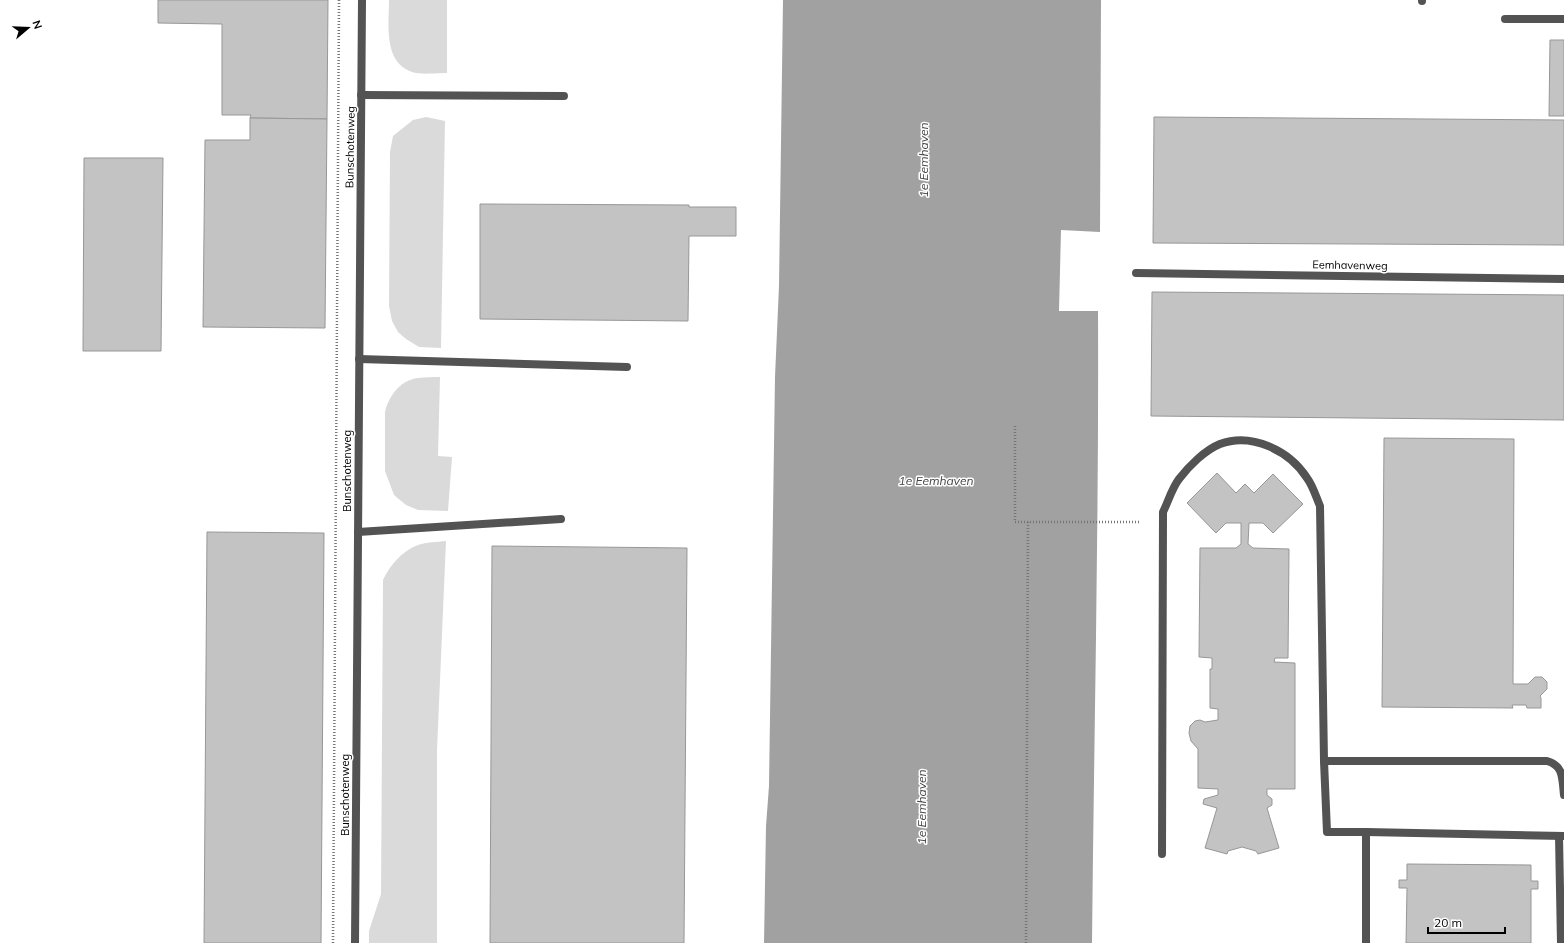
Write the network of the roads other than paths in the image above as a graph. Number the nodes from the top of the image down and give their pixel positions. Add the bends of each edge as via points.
1 (362, 0) edge
2 (1505, 19) dead end
3 (1564, 19) edge
4 (361, 95) junction
5 (564, 96) dead end
6 (1136, 273) dead end
7 (1564, 279) edge
8 (359, 359) junction
9 (627, 367) dead end
10 (561, 519) dead end
11 (358, 532) junction
12 (1324, 761) junction
13 (1564, 795) edge
14 (1366, 832) junction
15 (1562, 836) edge
16 (1162, 854) dead end
17 (355, 943) edge
18 (1366, 943) edge
19 (1560, 943) edge

1 - 4 street, Bunschotenweg
2 - 3 street
4 - 5 street
4 - 8 street, Bunschotenweg
6 - 7 street, Eemhavenweg
8 - 9 street
8 - 11 street, Bunschotenweg
10 - 11 street
11 - 17 street, Bunschotenweg
12 - 13 street via 1547,761 1557,764 1560,769
12 - 14 street via 1327,832
12 - 16 street via 1320,506 1307,478 1289,457 1271,447 1244,440 1220,444 1202,455 1178,480 1163,512
14 - 15 street
14 - 18 street
15 - 19 street

